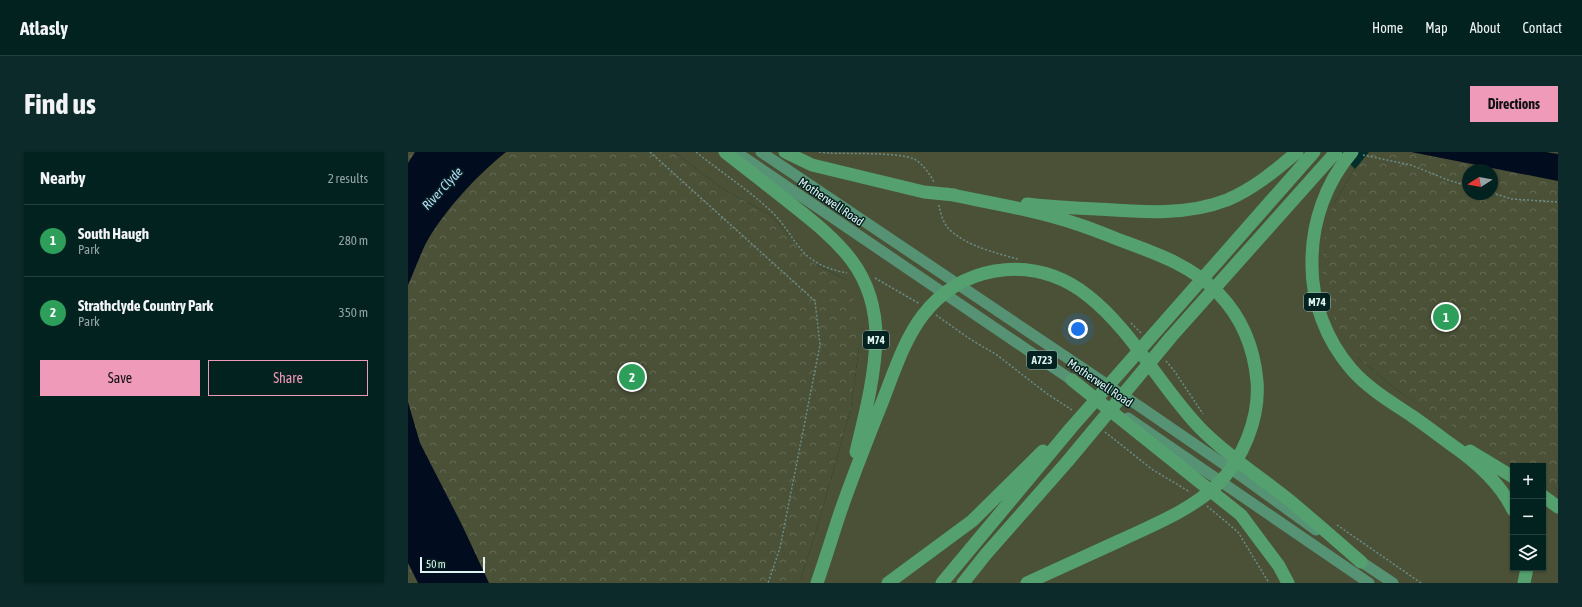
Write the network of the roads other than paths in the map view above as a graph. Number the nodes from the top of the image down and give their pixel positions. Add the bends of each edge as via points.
1 (725, 152) edge
2 (736, 152) edge
3 (761, 152) edge
4 (785, 152) edge
5 (1297, 152) edge
6 (1314, 152) edge
7 (1345, 154) edge
8 (947, 194) junction
9 (1072, 380) junction
10 (1412, 416) junction
11 (1071, 428) junction
12 (1510, 475) edge
13 (1546, 498) edge
14 (1510, 506) edge
15 (1558, 507) edge
16 (1361, 562) junction
17 (1526, 571) edge
18 (816, 583) edge
19 (888, 583) edge
20 (942, 583) edge
21 (962, 583) edge
22 (1027, 583) edge
23 (1288, 583) edge
24 (1369, 583) edge
25 (1393, 583) edge
26 (1524, 583) edge

1 - 18 highway, M74 via 819,226 843,249 864,280 872,305 876,336 870,390 852,468 823,545
2 - 9 main road, Motherwell Road / A723
3 - 16 main road, Motherwell Road / A723 via 1139,406
4 - 8 highway via 812,165 924,192
5 - 8 highway via 1243,192 1227,200 1187,210 1136,212 1049,206
6 - 11 highway
7 - 10 highway, M74 via 1319,211 1314,233 1312,269 1317,306 1332,341 1353,370 1380,395
7 - 21 highway via 1205,298
8 - 22 highway via 1076,224 1160,255 1192,272 1232,308 1252,349 1257,388 1250,429 1235,463 1216,485 1186,509
9 - 23 highway via 1240,515 1279,566
9 - 24 main road, Motherwell Road / A723
10 - 12 highway, M74
10 - 14 highway, M74 via 1470,458 1497,486
11 - 19 highway via 1037,456 972,521
11 - 20 highway
13 - 15 highway
16 - 18 highway, M74 via 1289,500 1202,431 1175,400 1113,318 1086,293 1064,279 1022,269 1002,270 976,276 956,285 935,302 917,324 900,357
16 - 25 main road, Motherwell Road / A723
17 - 26 highway

